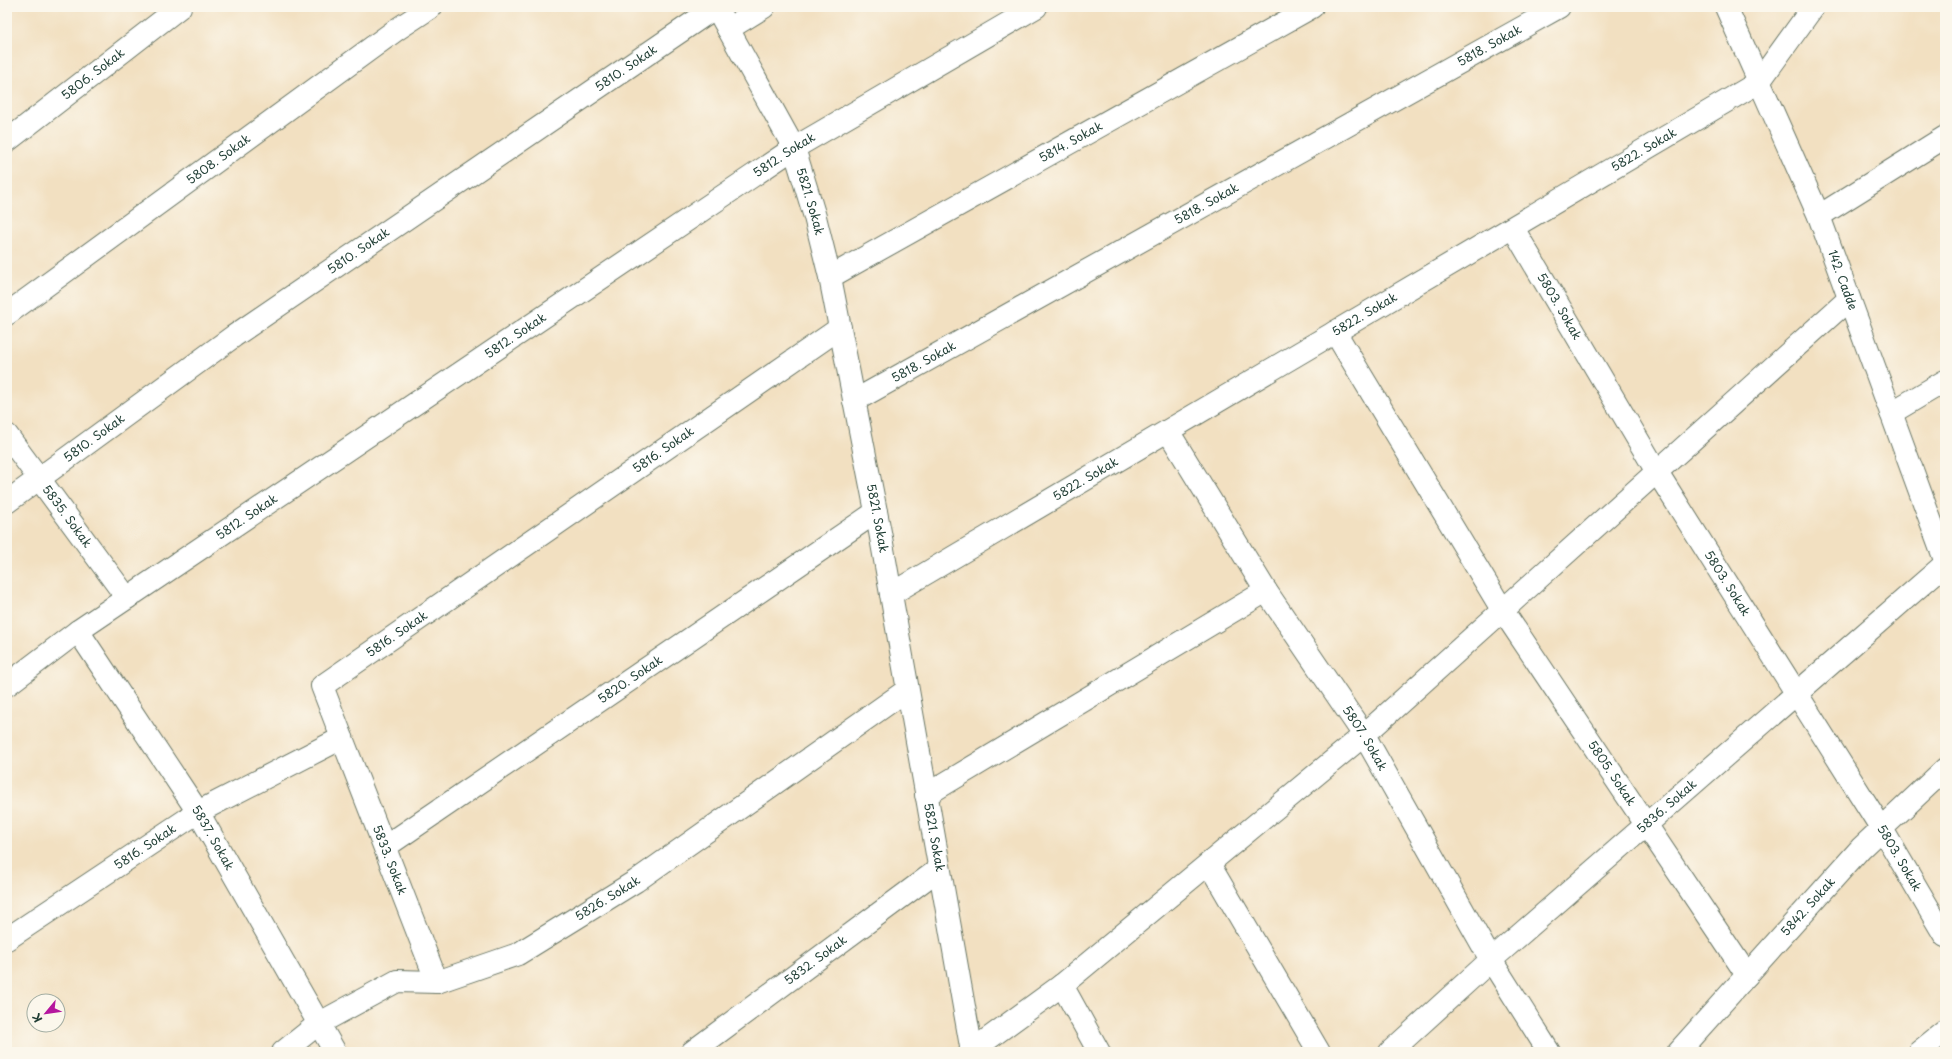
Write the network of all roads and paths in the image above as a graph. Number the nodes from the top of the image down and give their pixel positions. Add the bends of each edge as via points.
1 (180, 7) edge
2 (431, 7) edge
3 (716, 7) edge
4 (764, 7) edge
5 (1036, 7) edge
6 (1312, 7) edge
7 (1559, 7) edge
8 (1726, 7) edge
9 (1813, 7) edge
10 (728, 29) junction
11 (1759, 82) junction
12 (1945, 137) edge
13 (7, 141) edge
14 (794, 148) junction
15 (1819, 216) junction
16 (1513, 228) junction
17 (830, 277) junction
18 (1849, 300) junction
19 (7, 314) edge
20 (840, 328) junction
21 (1335, 332) junction
22 (1945, 381) edge
23 (854, 401) junction
24 (1891, 412) junction
25 (1168, 431) junction
26 (7, 435) edge
27 (1657, 472) junction
28 (39, 479) junction
29 (7, 502) edge
30 (876, 512) junction
31 (1945, 560) edge
32 (1945, 564) edge
33 (1266, 591) junction
34 (891, 594) junction
35 (128, 598) junction
36 (1502, 611) junction
37 (78, 631) junction
38 (7, 685) edge
39 (907, 690) junction
40 (1795, 694) junction
41 (1364, 735) junction
42 (342, 738) junction
43 (1945, 769) edge
44 (926, 795) junction
45 (198, 812) junction
46 (1646, 825) junction
47 (1882, 829) junction
48 (384, 847) junction
49 (1209, 864) junction
50 (939, 869) junction
51 (1945, 936) edge
52 (7, 939) edge
53 (1491, 960) junction
54 (1747, 975) junction
55 (437, 982) junction
56 (1062, 985) junction
57 (318, 1024) junction
58 (1945, 1031) edge
59 (283, 1052) edge
60 (335, 1052) edge
61 (692, 1052) edge
62 (972, 1052) edge
63 (1099, 1052) edge
64 (1318, 1052) edge
65 (1390, 1052) edge
66 (1549, 1052) edge
67 (1678, 1052) edge
68 (1919, 1052) edge

1 - 13 street, 5806. Sokak
2 - 19 street, 5808. Sokak
3 - 10 street, 5821. Sokak
3 - 28 street, 5810. Sokak via 234,336
4 - 10 street
5 - 14 street, 5812. Sokak
6 - 17 street, 5814. Sokak
7 - 23 street, 5818. Sokak
8 - 11 street, 142. Cadde
9 - 11 street, 5822. Sokak
10 - 14 street, 5821. Sokak
11 - 15 street, 142. Cadde
11 - 16 street, 5822. Sokak
12 - 15 street
14 - 17 street, 5821. Sokak via 816,217
14 - 35 street, 5812. Sokak
15 - 18 street, 142. Cadde
16 - 21 street, 5822. Sokak
16 - 27 street, 5803. Sokak
17 - 20 street, 5821. Sokak
18 - 24 street, 142. Cadde
18 - 27 street
20 - 23 street, 5821. Sokak
20 - 42 street, 5816. Sokak via 322,686
21 - 25 street, 5822. Sokak
21 - 36 street, 5805. Sokak
22 - 24 street
23 - 30 street, 5821. Sokak
24 - 31 street, 142. Cadde
25 - 33 street, 5807. Sokak
25 - 34 street, 5822. Sokak
26 - 28 street, 5835. Sokak
27 - 36 street
27 - 40 street, 5803. Sokak
28 - 29 street, 5810. Sokak
28 - 35 street, 5835. Sokak
30 - 34 street, 5821. Sokak
30 - 48 street, 5820. Sokak
32 - 40 street, 5836. Sokak
33 - 41 street, 5807. Sokak
33 - 44 street
34 - 39 street, 5821. Sokak
35 - 37 street, 5812. Sokak
36 - 41 street
36 - 46 street, 5805. Sokak
37 - 38 street, 5812. Sokak
37 - 45 street, 5837. Sokak
39 - 44 street, 5821. Sokak
39 - 55 street, 5826. Sokak via 636,881 518,954
40 - 46 street, 5836. Sokak
40 - 47 street, 5803. Sokak
41 - 49 street
41 - 53 street, 5807. Sokak
42 - 45 street, 5816. Sokak
42 - 48 street, 5833. Sokak
43 - 47 street, 5842. Sokak
44 - 50 street, 5821. Sokak
45 - 52 street, 5816. Sokak
45 - 57 street, 5837. Sokak
46 - 53 street, 5836. Sokak
46 - 54 street, 5805. Sokak
47 - 51 street, 5803. Sokak
47 - 54 street, 5842. Sokak via 1861,848
48 - 55 street, 5833. Sokak
49 - 56 street
49 - 64 street
50 - 61 street, 5832. Sokak
50 - 62 street, 5821. Sokak
53 - 65 street, 5836. Sokak
53 - 66 street, 5807. Sokak
54 - 67 street, 5842. Sokak
55 - 57 street, 5826. Sokak via 397,981
56 - 62 street
56 - 63 street
57 - 59 street, 5826. Sokak
57 - 60 street, 5837. Sokak
58 - 68 street

